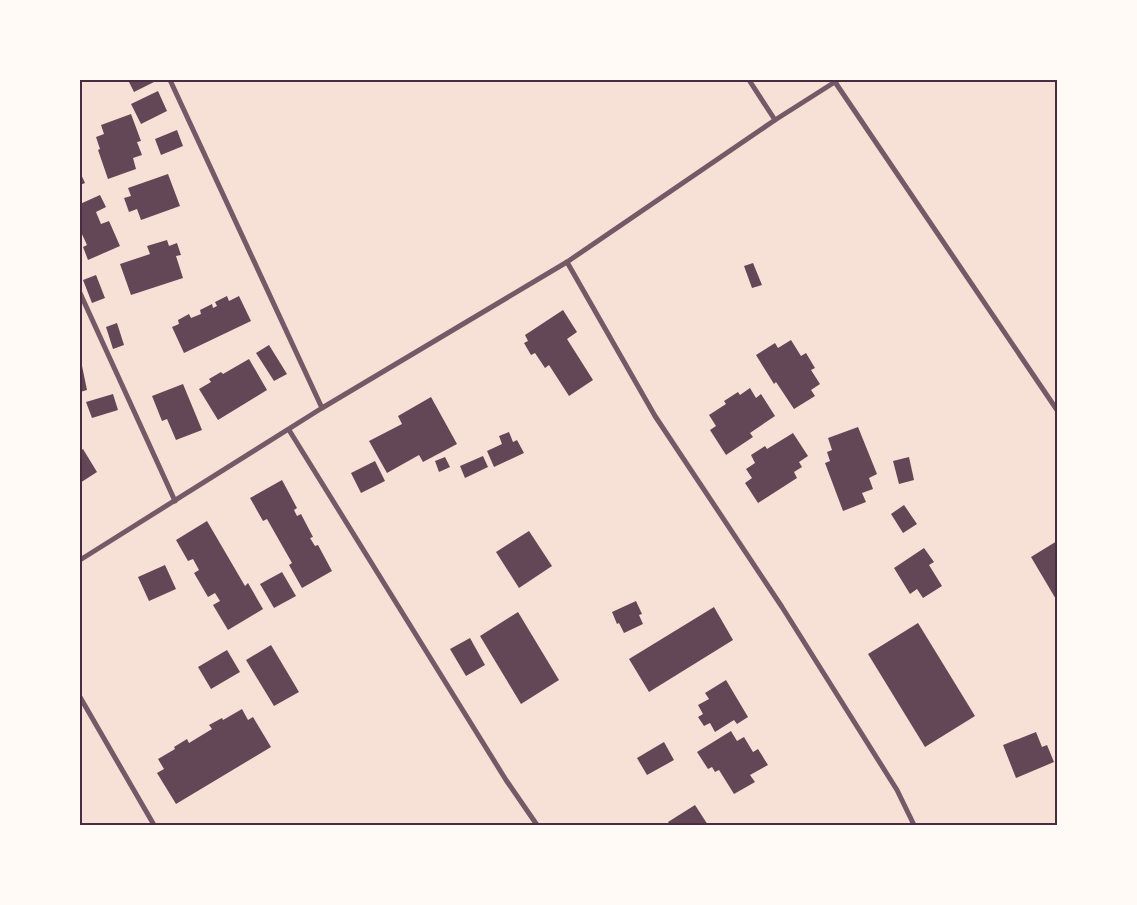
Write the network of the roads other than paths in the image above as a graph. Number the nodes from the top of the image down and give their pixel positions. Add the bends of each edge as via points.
1 (170, 80) edge
2 (749, 80) edge
3 (837, 81) edge
4 (775, 120) junction
5 (567, 262) junction
6 (80, 293) edge
7 (322, 408) junction
8 (1057, 410) edge
9 (289, 430) junction
10 (175, 501) junction
11 (80, 560) edge
12 (80, 697) edge
13 (154, 825) edge
14 (537, 825) edge
15 (914, 825) edge

1 - 7 street
2 - 4 street
3 - 4 street
3 - 8 street
4 - 5 street
5 - 7 street
5 - 15 street via 655,416 787,615 897,790
6 - 10 street
7 - 9 street
9 - 10 street
9 - 14 street
10 - 11 street
12 - 13 street

